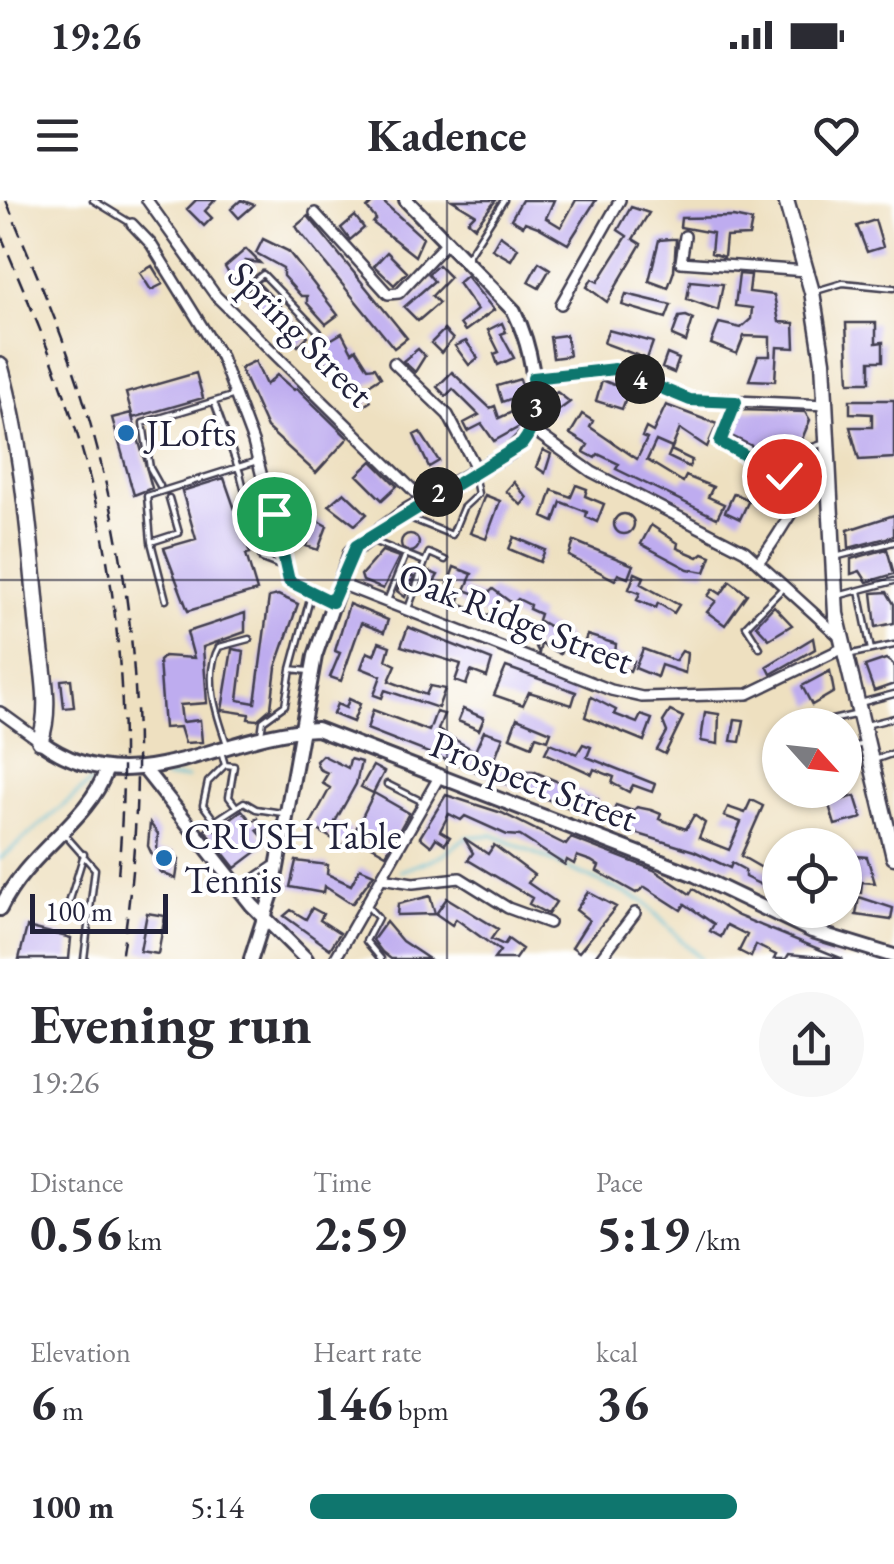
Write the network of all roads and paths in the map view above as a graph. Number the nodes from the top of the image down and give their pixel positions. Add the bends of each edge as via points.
1 (93, 200) edge
2 (147, 200) edge
3 (406, 200) edge
4 (504, 200) edge
5 (620, 200) edge
6 (788, 201) edge
7 (315, 213) dead end
8 (132, 224) joint
9 (685, 236) dead end
10 (448, 241) junction
11 (466, 259) junction
12 (807, 271) junction
13 (894, 288) edge
14 (812, 292) junction
15 (224, 304) junction
16 (561, 304) dead end
17 (319, 332) dead end
18 (394, 363) dead end
19 (0, 366) edge
20 (533, 378) junction
21 (237, 394) junction
22 (214, 402) junction
23 (736, 402) junction
24 (826, 405) junction
25 (532, 430) junction
26 (828, 442) junction
27 (258, 461) junction
28 (234, 468) junction
29 (475, 471) junction
30 (829, 475) junction
31 (790, 482) junction
32 (162, 488) junction
33 (803, 497) junction
34 (169, 498) dead end
35 (424, 500) junction
36 (401, 514) junction
37 (366, 538) junction
38 (152, 542) junction
39 (894, 542) edge
40 (406, 554) junction
41 (831, 558) junction
42 (445, 560) dead end
43 (425, 562) junction
44 (758, 562) junction
45 (285, 568) junction
46 (894, 581) edge
47 (338, 583) junction
48 (784, 587) junction
49 (859, 590) junction
50 (311, 595) junction
51 (834, 597) junction
52 (166, 600) dead end
53 (332, 602) junction
54 (387, 602) junction
55 (408, 610) junction
56 (249, 639) dead end
57 (894, 644) edge
58 (843, 647) junction
59 (760, 648) dead end
60 (871, 650) junction
61 (291, 670) junction
62 (312, 672) junction
63 (894, 696) edge
64 (857, 708) edge
65 (0, 712) edge
66 (862, 712) edge
67 (862, 715) edge
68 (894, 718) edge
69 (302, 729) junction
70 (862, 730) edge
71 (260, 735) junction
72 (40, 742) junction
73 (865, 744) junction
74 (223, 745) junction
75 (862, 745) edge
76 (894, 753) edge
77 (869, 762) junction
78 (224, 764) junction
79 (106, 771) junction
80 (146, 771) junction
81 (439, 777) junction
82 (387, 784) dead end
83 (425, 803) junction
84 (235, 805) junction
85 (287, 813) junction
86 (888, 814) edge
87 (60, 831) junction
88 (84, 854) junction
89 (894, 857) edge
90 (278, 861) junction
91 (382, 878) junction
92 (238, 888) junction
93 (366, 905) junction
94 (0, 909) edge
95 (635, 912) dead end
96 (65, 916) dead end
97 (264, 917) junction
98 (549, 923) dead end
99 (894, 956) edge
100 (84, 959) edge
101 (251, 959) edge
102 (306, 959) edge
103 (336, 959) edge
104 (382, 959) edge
105 (600, 959) edge

1 - 8 lane
2 - 15 street, Spring Street
3 - 10 main road
4 - 11 lane
5 - 16 street
6 - 12 main road
7 - 10 street via 388,294 399,293
8 - 21 street via 198,318
9 - 12 street via 681,262
10 - 11 main road
11 - 20 main road via 514,311
12 - 14 main road
13 - 14 lane via 843,284
14 - 24 main road
15 - 17 lane via 263,274
15 - 35 street, Spring Street
18 - 29 street via 448,414
19 - 72 highway via 30,544 46,713
20 - 23 street via 615,369 690,400
20 - 25 main road
21 - 22 lane
21 - 27 street
22 - 28 lane
22 - 32 lane via 143,424 150,468
23 - 24 street
23 - 31 lane via 720,442
24 - 26 main road
25 - 29 main road via 522,444
25 - 44 street via 592,472
26 - 30 main road
26 - 31 lane via 813,446
27 - 28 lane
27 - 45 street
28 - 32 lane
28 - 45 lane via 262,559
29 - 35 main road
29 - 36 lane via 478,494 452,535
30 - 33 street via 817,478
30 - 41 main road
31 - 33 lane
32 - 38 lane via 146,500
33 - 44 street
34 - 38 lane via 179,534
35 - 36 main road
36 - 37 main road
37 - 40 lane
37 - 47 main road via 350,552
38 - 52 lane
39 - 41 lane
40 - 43 lane
40 - 54 lane
41 - 51 main road
42 - 43 lane via 429,553
43 - 55 lane
44 - 48 street
45 - 50 street via 294,587
46 - 49 lane
47 - 53 main road
47 - 54 street, Oak Ridge Street
48 - 58 street
48 - 59 lane via 746,626
49 - 51 lane
49 - 60 lane
50 - 53 street
50 - 61 lane
51 - 58 main road
53 - 62 main road
54 - 55 street, Oak Ridge Street
55 - 58 street, Oak Ridge Street via 642,697 748,694
56 - 74 lane via 219,646 215,654 213,695
57 - 60 lane
58 - 60 lane
58 - 64 main road
61 - 62 lane
61 - 71 lane via 285,705 263,721
62 - 69 main road
63 - 66 lane via 876,699
65 - 72 street
67 - 68 lane
69 - 71 main road, Prospect Street
69 - 81 main road, Prospect Street
69 - 85 main road
70 - 73 main road
71 - 74 main road, Prospect Street
72 - 79 main road, Prospect Street via 68,760
73 - 75 lane
73 - 77 main road
74 - 78 lane
74 - 80 main road, Prospect Street
76 - 77 lane
77 - 86 main road
78 - 84 lane via 234,766 228,796
78 - 84 lane via 208,782 203,805 215,821
79 - 80 main road, Prospect Street
79 - 87 main road via 96,797
80 - 92 main road
81 - 83 street
81 - 99 main road, Prospect Street via 695,875 812,931
82 - 83 lane
83 - 91 street
84 - 85 lane
85 - 90 main road
86 - 89 main road
87 - 88 lane
87 - 94 main road
88 - 96 lane
88 - 100 lane via 96,875
90 - 92 lane
90 - 97 main road
91 - 93 street
91 - 98 street via 460,878 508,908
92 - 97 main road
93 - 103 street
93 - 104 lane via 378,918 366,941
95 - 105 street
97 - 101 main road
97 - 102 main road

